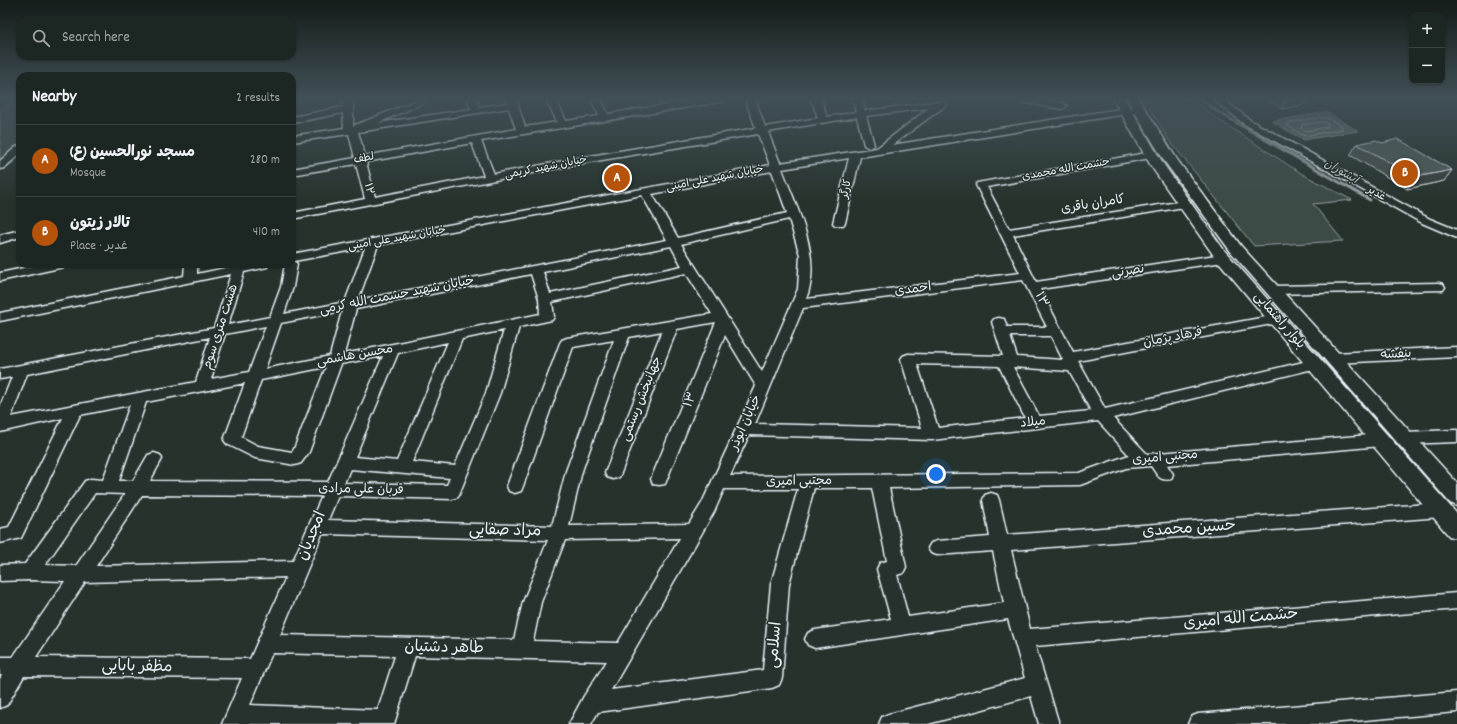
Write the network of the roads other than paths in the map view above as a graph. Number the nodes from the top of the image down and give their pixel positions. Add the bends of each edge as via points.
1 (333, 133) edge
2 (352, 133) edge
3 (517, 133) edge
4 (751, 133) edge
5 (763, 133) edge
6 (865, 133) edge
7 (903, 133) edge
8 (990, 133) edge
9 (1142, 133) edge
10 (1150, 133) edge
11 (1267, 133) edge
12 (296, 138) edge
13 (476, 140) junction
14 (869, 145) dead end
15 (879, 151) junction
16 (16, 152) edge
17 (855, 155) junction
18 (1152, 155) junction
19 (362, 160) junction
20 (0, 166) edge
21 (776, 167) junction
22 (296, 171) edge
23 (490, 179) junction
24 (981, 185) joint
25 (646, 192) junction
26 (371, 201) junction
27 (1184, 204) junction
28 (296, 215) edge
29 (793, 215) junction
30 (839, 223) dead end
31 (1006, 233) junction
32 (1457, 234) edge
33 (16, 235) edge
34 (0, 239) edge
35 (674, 242) junction
36 (373, 243) junction
37 (296, 257) edge
38 (1223, 258) junction
39 (43, 268) edge
40 (191, 268) edge
41 (244, 268) edge
42 (290, 268) edge
43 (690, 268) junction
44 (239, 269) junction
45 (536, 269) junction
46 (0, 278) edge
47 (190, 278) junction
48 (1031, 281) junction
49 (1439, 287) dead end
50 (1273, 290) junction
51 (545, 299) junction
52 (798, 304) junction
53 (350, 305) junction
54 (0, 317) edge
55 (276, 319) junction
56 (722, 319) junction
57 (1277, 319) junction
58 (513, 324) junction
59 (672, 324) junction
60 (219, 330) junction
61 (1056, 332) junction
62 (623, 334) junction
63 (457, 336) junction
64 (393, 349) junction
65 (1457, 352) edge
66 (1334, 358) junction
67 (336, 359) junction
68 (1008, 361) junction
69 (1072, 362) junction
70 (1316, 364) junction
71 (22, 369) junction
72 (0, 374) edge
73 (255, 375) junction
74 (202, 385) junction
75 (763, 385) junction
76 (140, 398) junction
77 (75, 410) junction
78 (1101, 415) junction
79 (1035, 423) junction
80 (0, 425) edge
81 (744, 429) junction
82 (932, 434) junction
83 (1457, 436) edge
84 (1404, 438) junction
85 (1381, 440) junction
86 (154, 459) dead end
87 (1149, 460) junction
88 (344, 462) junction
89 (402, 467) junction
90 (460, 473) junction
91 (613, 473) dead end
92 (1165, 474) dead end
93 (659, 478) dead end
94 (879, 481) junction
95 (808, 482) junction
96 (719, 483) junction
97 (109, 486) junction
98 (515, 486) dead end
99 (138, 488) junction
100 (333, 489) junction
101 (1457, 497) edge
102 (991, 500) dead end
103 (1441, 510) junction
104 (316, 527) junction
105 (1457, 529) edge
106 (693, 531) junction
107 (559, 533) junction
108 (0, 536) edge
109 (1001, 544) junction
110 (937, 548) dead end
111 (298, 569) junction
112 (30, 572) junction
113 (0, 573) edge
114 (80, 574) junction
115 (1457, 601) edge
116 (1015, 610) junction
117 (902, 627) junction
118 (1025, 638) junction
119 (815, 640) dead end
120 (266, 644) junction
121 (408, 647) junction
122 (522, 650) junction
123 (623, 652) junction
124 (19, 665) junction
125 (0, 666) edge
126 (255, 669) junction
127 (1037, 685) junction
128 (0, 698) edge
129 (1457, 702) edge
130 (591, 703) junction
131 (234, 720) edge
132 (578, 724) edge
133 (889, 724) edge
134 (1049, 724) edge
135 (1198, 724) edge

1 - 12 street
2 - 19 street, ۱۲
3 - 13 street, لطف
4 - 23 street, خیابان شهید کریمی via 590,159
5 - 21 street, خیابان ابوذر
6 - 14 street
7 - 15 street
8 - 15 street, خیابان شهید علی امینی
9 - 18 main road, بلوار راهنمایی
10 - 50 main road, بلوار راهنمایی via 1236,249
11 - 32 street, غدیر via 1426,221
13 - 19 street, لطف
13 - 23 street
15 - 17 street, خیابان شهید علی امینی
16 - 20 street
17 - 21 street, خیابان شهید علی امینی
17 - 30 street, کارگر
18 - 24 street, حشمت الله محمدی
18 - 27 main road, بلوار راهنمایی
19 - 22 street, لطف
19 - 26 street, ۱۲
21 - 25 street, خیابان شهید علی امینی
21 - 29 street, خیابان ابوذر
23 - 26 street, خیابان شهید کریمی
24 - 31 street, ۱۳
25 - 35 street
25 - 36 street, خیابان شهید علی امینی
26 - 28 street, خیابان شهید کریمی
27 - 31 street, کامران باقری
27 - 38 main road, بلوار راهنمایی
29 - 35 street, خیابان شهید حشمت الله کرمی
29 - 52 street, خیابان ابوذر via 806,255 804,289
31 - 48 street, ۱۳
33 - 34 street
35 - 43 street
35 - 45 street, خیابان شهید حشمت الله کرمی
36 - 37 street, خیابان شهید علی امینی
36 - 53 street
38 - 48 street, نصرتی
38 - 57 main road, بلوار راهنمایی
39 - 46 street
40 - 47 street
41 - 44 street
42 - 55 street
43 - 51 street
43 - 56 street
44 - 47 street
44 - 60 street, هشت متری سوم
45 - 51 street
45 - 53 street, خیابان شهید حشمت الله کرمی
47 - 54 street
48 - 52 street, احمدی
48 - 61 street, ۱۳
49 - 50 street
50 - 66 main road, بلوار راهنمایی
51 - 58 street, محسن هاشمی via 547,317
52 - 75 street, خیابان ابوذر
53 - 55 street, خیابان شهید حشمت الله کرمی
53 - 67 street
55 - 60 street, خیابان شهید حشمت الله کرمی
55 - 73 street
56 - 59 street
56 - 75 street
56 - 93 street, ۱۳
57 - 69 street, فرهاد پژمان
57 - 70 main road, بلوار راهنمایی
58 - 63 street, محسن هاشمی
58 - 90 street, قربان علی مرادی via 493,393
59 - 62 street
59 - 91 street, جهانبخش رستمی
60 - 71 street, خیابان شهید حشمت الله کرمی
60 - 74 street, هشت متری سوم
61 - 68 street via 1001,326
61 - 69 street, ۱۳
62 - 98 street via 567,343
62 - 107 street via 574,471
63 - 64 street, محسن هاشمی
63 - 89 street
64 - 67 street, محسن هاشمی
64 - 88 street, امجدیان
65 - 66 street, بنفشه
66 - 84 main road, بلوار راهنمایی
67 - 73 street, محسن هاشمی
67 - 73 street via 301,452 295,459 255,452 232,440
68 - 69 street, فرهاد پژمان
68 - 79 street
68 - 82 street, فرهاد پژمان via 908,359
69 - 78 street, ۱۳
70 - 78 street, میلاد
70 - 85 main road, بلوار راهنمایی
71 - 72 street, خیابان شهید حشمت الله کرمی
71 - 80 street
73 - 74 street, محسن هاشمی
74 - 76 street, محسن هاشمی
75 - 81 street, خیابان ابوذر
76 - 77 street, محسن هاشمی
76 - 97 street
77 - 80 street, محسن هاشمی
77 - 108 street via 15,533
78 - 79 street, میلاد
78 - 87 street, ۱۳
79 - 82 street, میلاد
81 - 82 street, میلاد
81 - 96 street, خیابان ابوذر
83 - 84 street
84 - 101 main road, بلوار راهنمایی
85 - 87 street, مجتبی امیری
85 - 103 main road, بلوار راهنمایی
86 - 99 street
87 - 92 street, ۱۳
87 - 94 street, مجتبی امیری via 1125,462 1080,479
88 - 89 street
88 - 100 street, امجدیان
89 - 90 street
90 - 100 street, قربان علی مرادی via 452,492
94 - 95 street, مجتبی امیری
94 - 117 street via 897,567 886,569
95 - 96 street, مجتبی امیری
95 - 130 street, اسلامی via 780,584 772,678
96 - 106 street, خیابان ابوذر
97 - 99 street, قربان علی مرادی
97 - 112 street, قربان علی مرادی via 91,486
99 - 100 street, قربان علی مرادی
99 - 114 street
100 - 104 street, امجدیان
102 - 109 street
103 - 105 main road, بلوار راهنمایی
103 - 109 street, حسین محمدی
104 - 107 street, مراد صفایی
104 - 111 street, امجدیان
106 - 107 street, مراد صفایی
106 - 123 street, خیابان ابوذر
107 - 122 street via 532,602
109 - 110 street, حسین محمدی
109 - 116 street
111 - 114 street
111 - 120 street, امجدیان
112 - 113 street
112 - 114 street
114 - 124 street
115 - 118 street, حشمت الله امیری
116 - 117 street
116 - 118 street
117 - 119 street
118 - 127 street
120 - 121 street, طاهر دشتیان
120 - 126 street, امجدیان
121 - 122 street, طاهر دشتیان
121 - 131 street via 385,720
122 - 123 street, طاهر دشتیان
123 - 130 street, خیابان ابوذر
124 - 125 street, مظفر بابایی
124 - 126 street, مظفر بابایی
124 - 128 street
126 - 131 street, امجدیان
127 - 133 street
127 - 134 street
129 - 135 street
130 - 132 street, خیابان ابوذر

